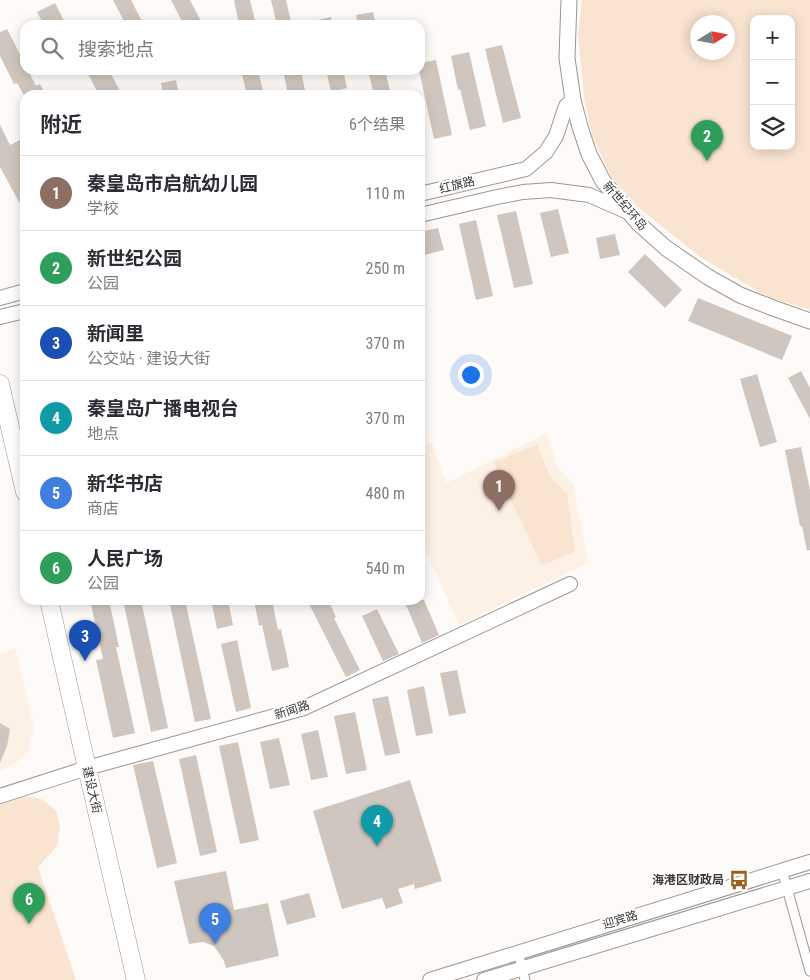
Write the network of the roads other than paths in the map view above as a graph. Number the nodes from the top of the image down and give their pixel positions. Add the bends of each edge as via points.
1 (569, 0) edge
2 (573, 100) junction
3 (425, 193) edge
4 (628, 212) junction
5 (425, 214) edge
6 (20, 292) edge
7 (0, 298) edge
8 (20, 312) edge
9 (0, 317) edge
10 (810, 321) edge
11 (0, 384) edge
12 (20, 470) edge
13 (570, 584) dead end
14 (50, 605) edge
15 (86, 768) junction
16 (0, 796) edge
17 (810, 862) edge
18 (782, 870) junction
19 (810, 881) edge
20 (788, 888) junction
21 (518, 952) junction
22 (810, 971) edge
23 (523, 974) edge
24 (136, 980) edge
25 (430, 980) edge
26 (484, 980) edge

1 - 2 main road, 新世纪环岛 via 567,58
2 - 3 main road, 红旗路 via 566,106 556,136 546,152 526,170
2 - 4 main road, 新世纪环岛 via 588,154 603,181
4 - 5 main road via 589,195 550,190 522,192
4 - 10 main road, 新世纪环岛 via 666,248 708,277 740,295
6 - 7 main road
8 - 9 main road
11 - 12 highway
13 - 15 main road, 新闻路 via 304,708
14 - 15 highway, 建设大街
15 - 16 main road, 新闻路
15 - 24 highway, 建设大街
17 - 18 main road, 迎宾路
18 - 20 street
18 - 21 main road, 迎宾路
19 - 20 main road, 迎宾路
20 - 22 street
20 - 23 main road, 迎宾路
21 - 23 street
21 - 25 main road, 迎宾路
23 - 26 main road, 迎宾路

